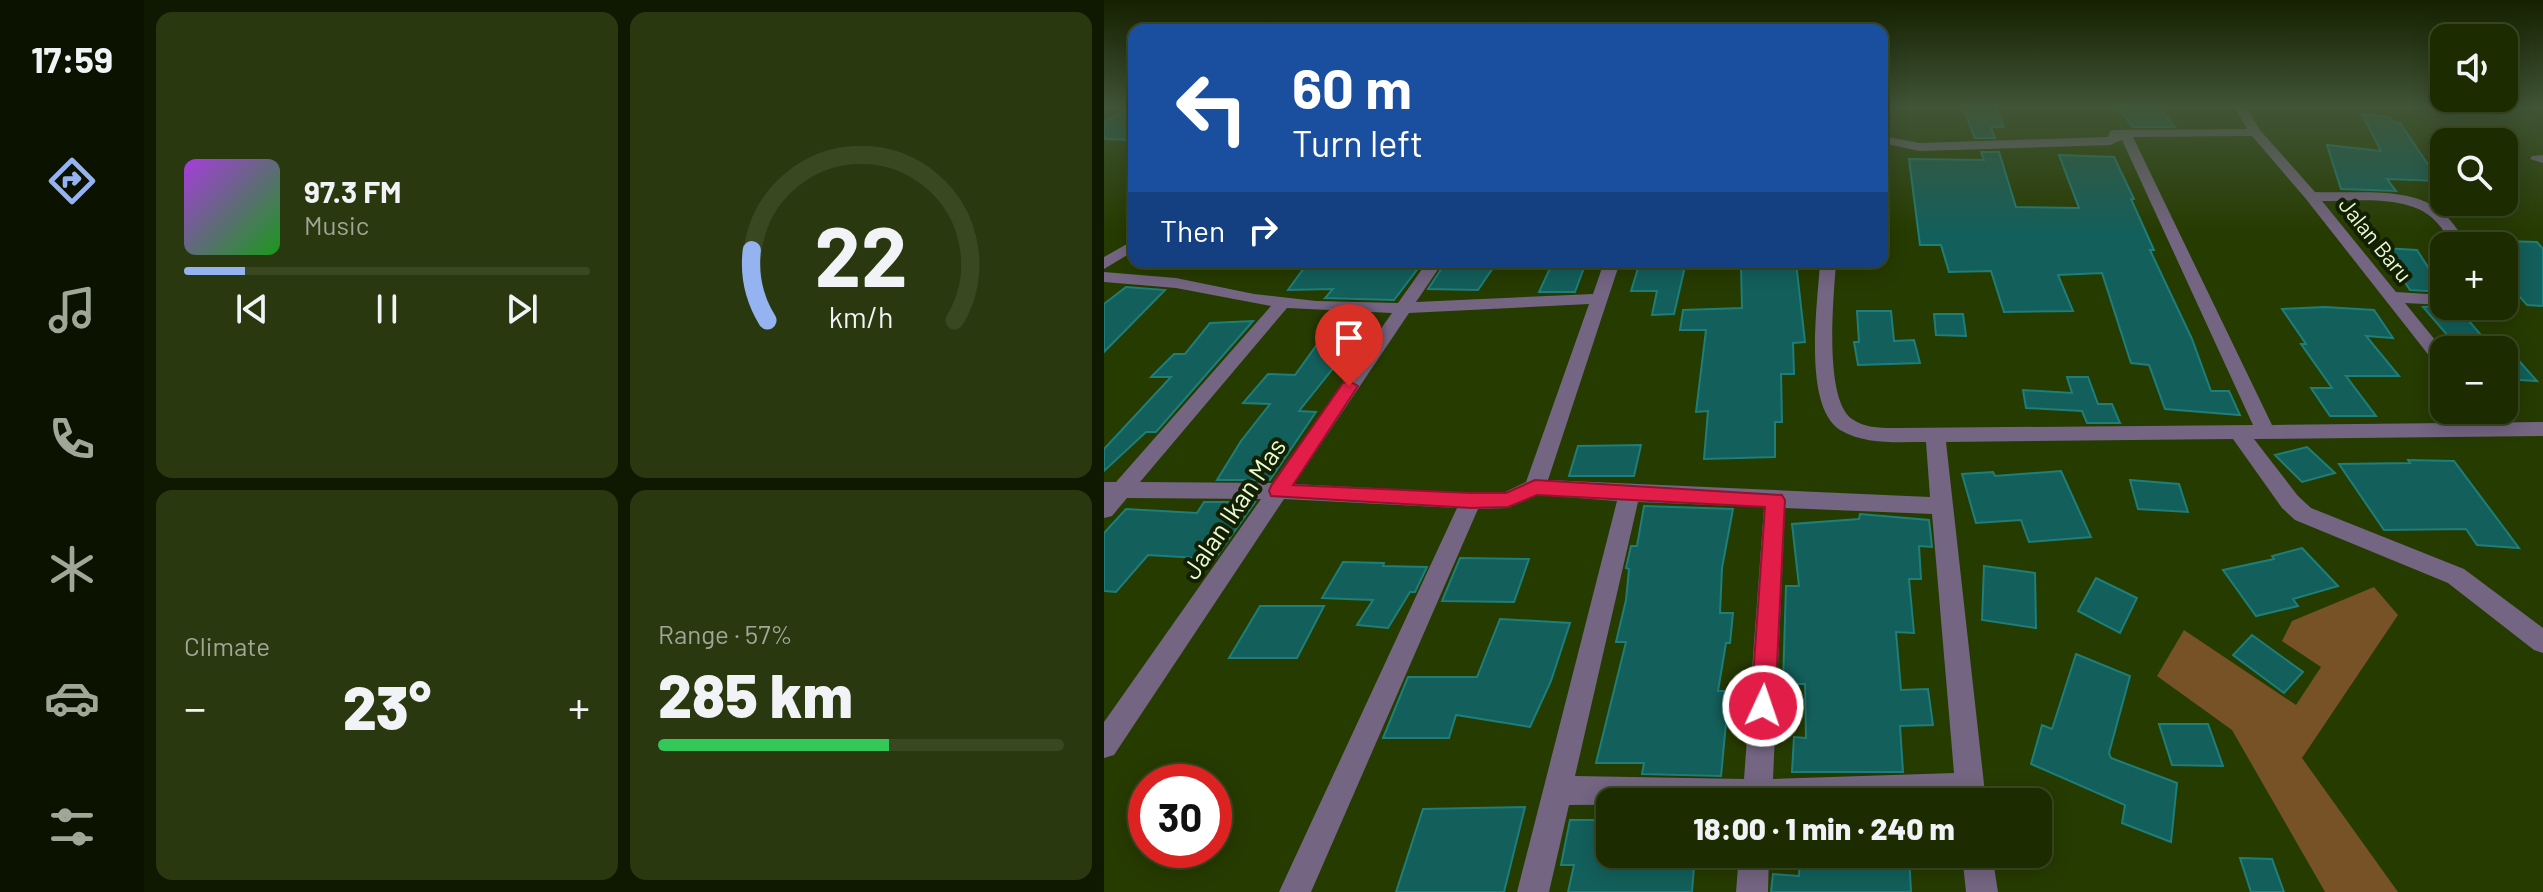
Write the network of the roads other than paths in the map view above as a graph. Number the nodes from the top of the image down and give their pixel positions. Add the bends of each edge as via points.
1 (2132, 150) edge
2 (2259, 150) edge
3 (2269, 150) edge
4 (2271, 152) junction
5 (2311, 196) junction
6 (2450, 232) edge
7 (1128, 248) edge
8 (1104, 264) edge
9 (1431, 268) edge
10 (1610, 268) edge
11 (1828, 268) edge
12 (1104, 277) edge
13 (2392, 297) junction
14 (1599, 299) junction
15 (2430, 299) edge
16 (1283, 302) junction
17 (1403, 308) junction
18 (2430, 345) edge
19 (2489, 424) edge
20 (2493, 429) junction
21 (2543, 429) edge
22 (2265, 430) junction
23 (2238, 432) junction
24 (1935, 435) junction
25 (1535, 487) junction
26 (1113, 490) edge
27 (1278, 491) junction
28 (1629, 494) junction
29 (1775, 500) junction
30 (1471, 501) junction
31 (1943, 506) junction
32 (1104, 510) edge
33 (2543, 642) edge
34 (1104, 745) edge
35 (1758, 788) edge
36 (1969, 788) edge
37 (1559, 790) junction
38 (1596, 791) edge
39 (1753, 868) edge
40 (1979, 868) edge
41 (1295, 892) edge
42 (1533, 892) edge
43 (1752, 892) edge
44 (1982, 892) edge

1 - 22 street
2 - 4 street
3 - 4 street, Jalan Baru
4 - 5 street, Jalan Baru
5 - 6 street via 2424,206
5 - 13 street, Jalan Baru
7 - 8 street
9 - 17 street, Jalan Ikan Mas
10 - 14 street
11 - 24 street via 1828,398 1835,415 1865,432
12 - 16 street via 1206,287
13 - 15 street
13 - 18 street, Jalan Baru
14 - 17 street
14 - 25 street
16 - 17 street
16 - 26 street
17 - 27 street, Jalan Ikan Mas
19 - 20 street
20 - 21 street
20 - 22 street
22 - 23 street
23 - 24 street
23 - 33 street via 2303,514 2456,576
24 - 31 street
25 - 28 street
25 - 30 street via 1508,500
26 - 27 street
26 - 32 street
27 - 30 street
27 - 34 street, Jalan Ikan Mas
28 - 29 street
28 - 37 street
29 - 31 street
29 - 35 street
30 - 41 street
31 - 36 street
37 - 38 street
37 - 42 street
39 - 43 street
40 - 44 street

